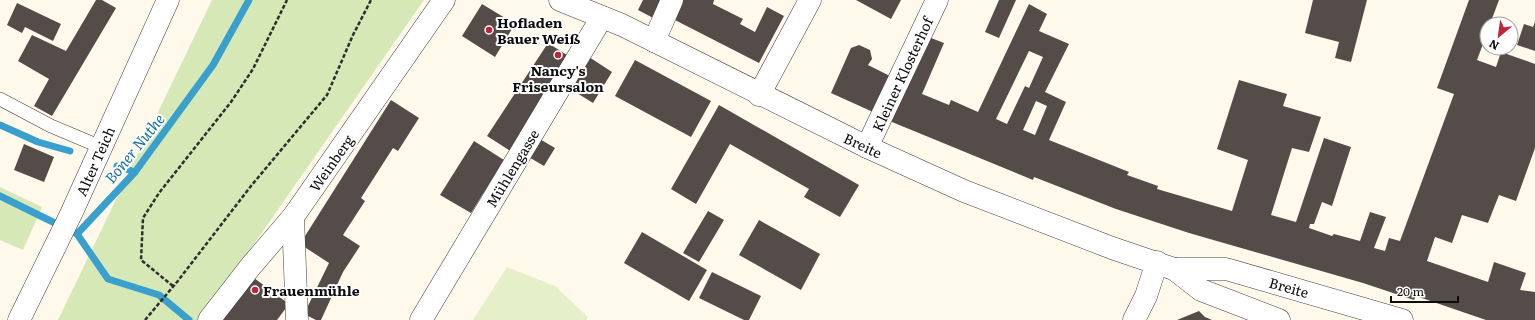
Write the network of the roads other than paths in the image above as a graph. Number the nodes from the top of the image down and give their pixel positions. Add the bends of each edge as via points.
1 (168, 0) edge
2 (444, 0) edge
3 (560, 0) edge
4 (672, 0) edge
5 (810, 0) edge
6 (936, 0) edge
7 (602, 17) junction
8 (654, 41) junction
9 (760, 95) junction
10 (0, 99) edge
11 (101, 147) junction
12 (867, 147) junction
13 (293, 217) junction
14 (1166, 266) junction
15 (19, 320) edge
16 (209, 320) edge
17 (297, 320) edge
18 (421, 320) edge
19 (1134, 320) edge
20 (1279, 320) edge
21 (1402, 320) edge

1 - 11 street, Alter Teich
2 - 13 street, Weinberg
3 - 7 street, Breite
4 - 8 street
5 - 9 street
6 - 12 street, Kleiner Klosterhof
7 - 8 street, Breite
7 - 18 street, Mühlengasse
8 - 9 street, Breite
9 - 12 street, Breite
10 - 11 lane via 51,126
11 - 15 street, Alter Teich
12 - 14 street, Breite via 964,191
13 - 16 street, Weinberg
13 - 17 street
14 - 19 street
14 - 20 street, Breite via 1201,290
14 - 21 street, Breite via 1226,269

